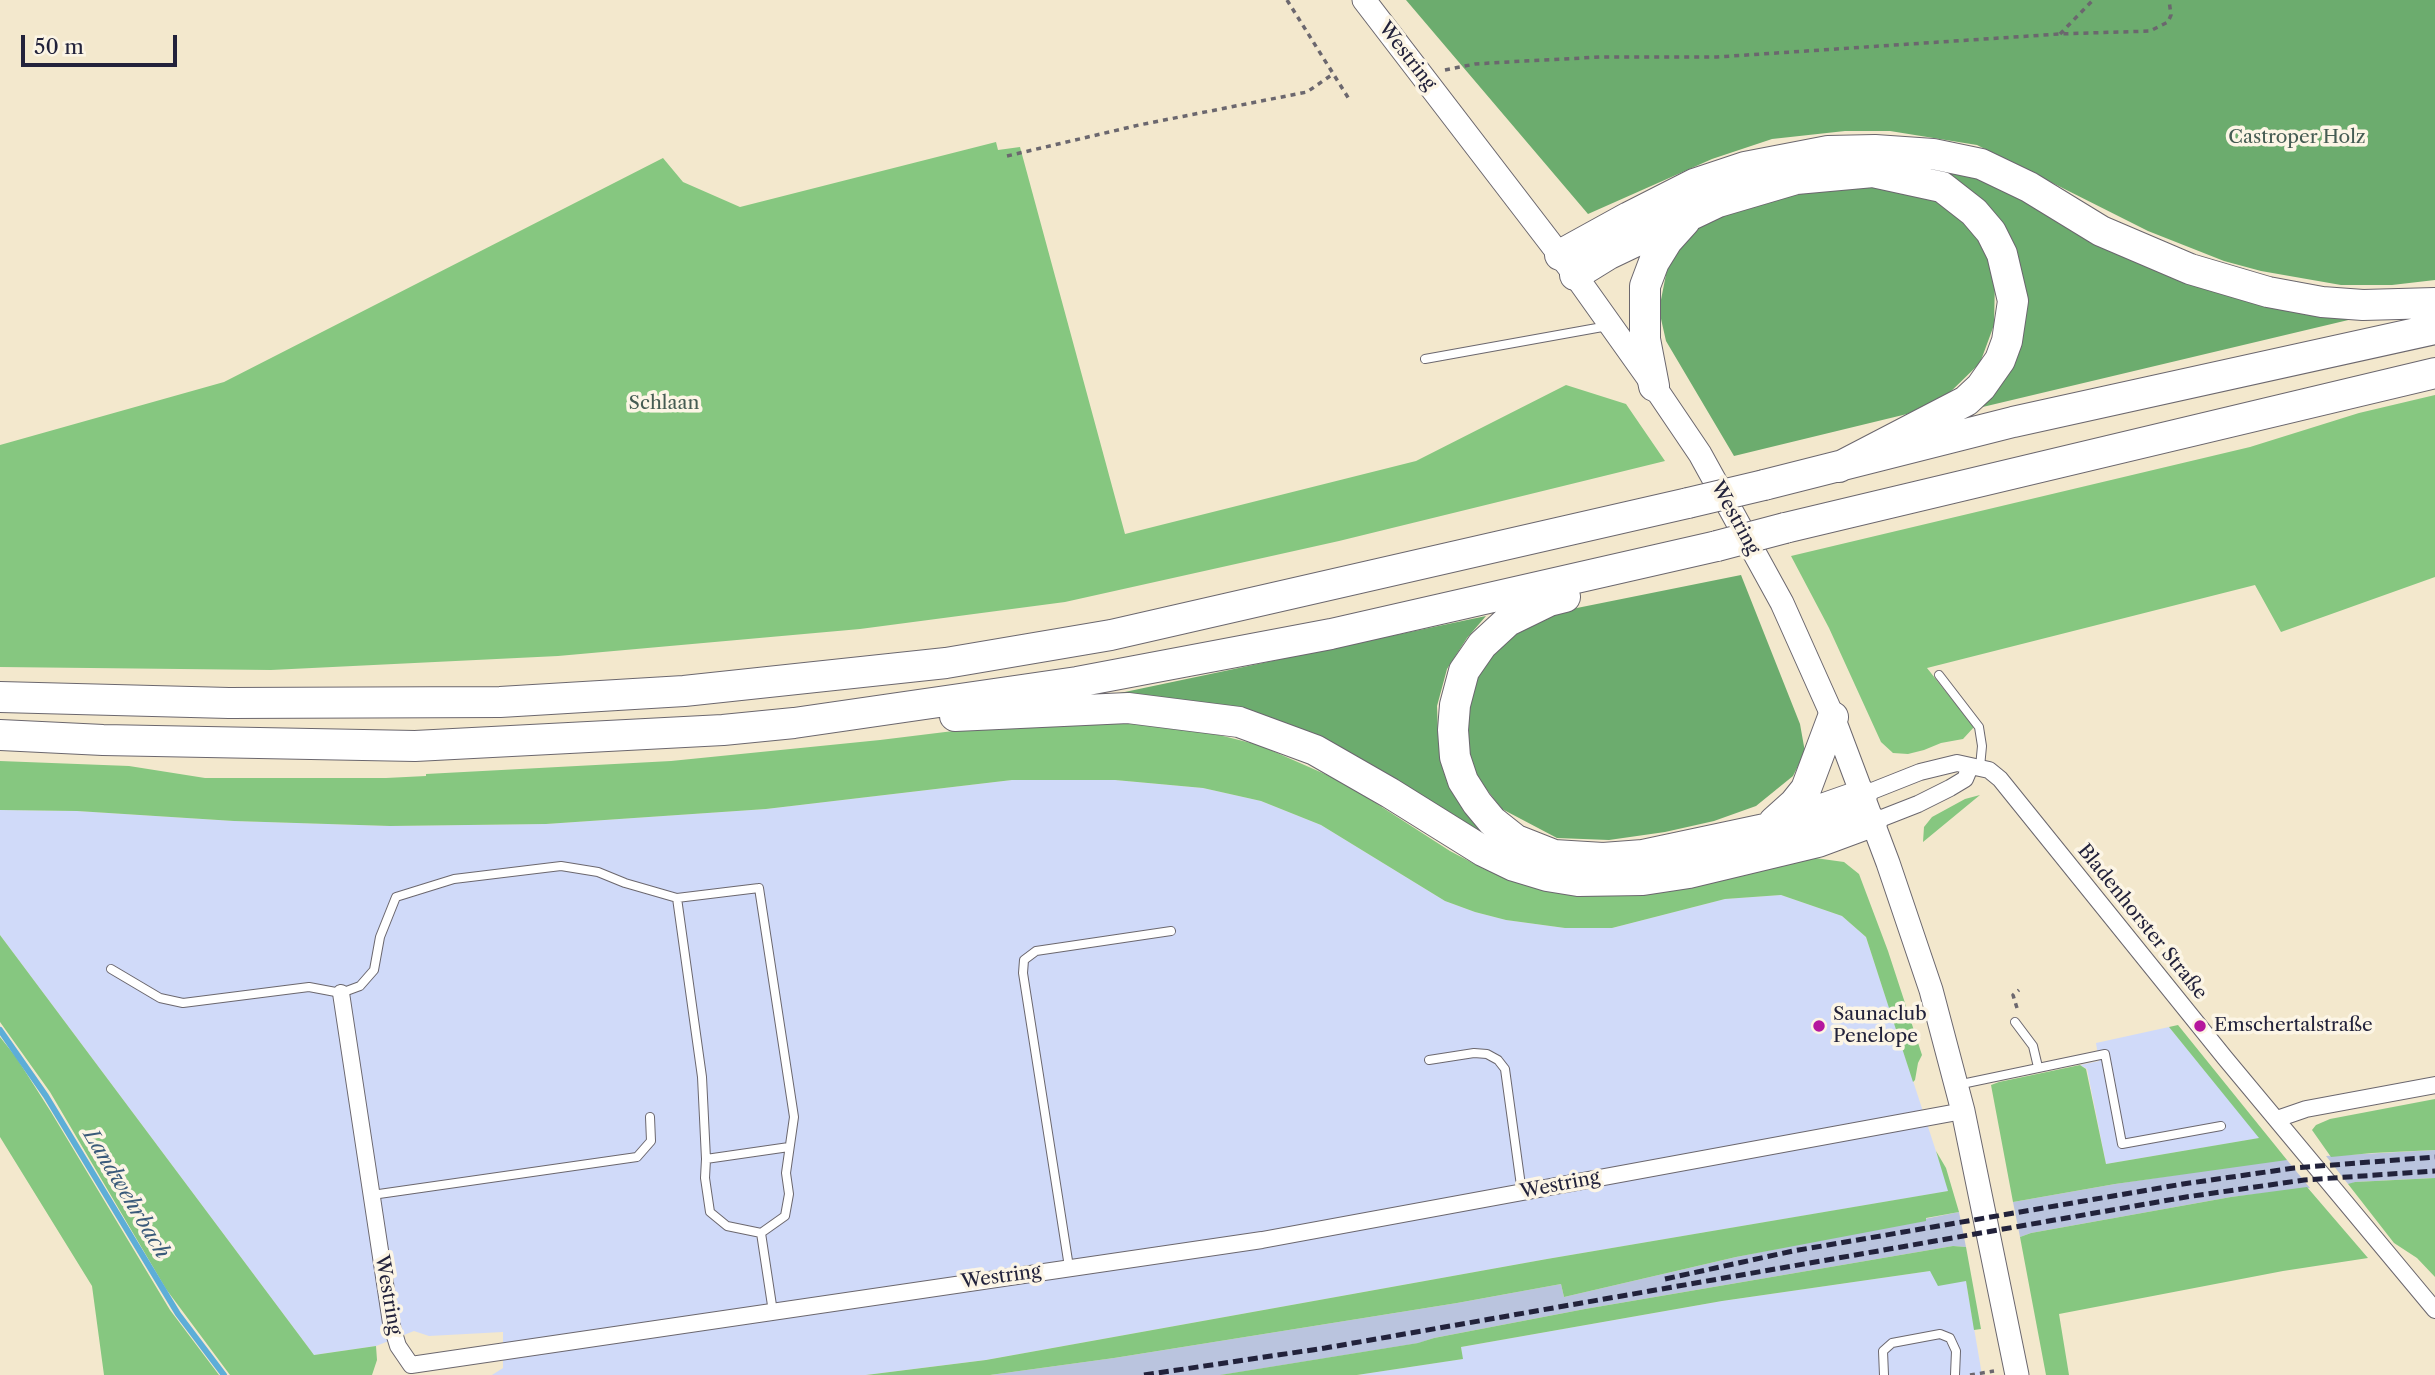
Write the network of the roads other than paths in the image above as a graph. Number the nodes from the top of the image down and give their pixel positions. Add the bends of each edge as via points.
1 (1364, 0) edge
2 (1692, 215) junction
3 (1568, 265) junction
4 (2435, 303) edge
5 (1611, 326) junction
6 (2435, 329) edge
7 (1425, 359) dead end
8 (2435, 373) edge
9 (1654, 386) junction
10 (1839, 467) junction
11 (1639, 565) junction
12 (1939, 675) dead end
13 (0, 697) edge
14 (1833, 717) junction
15 (794, 723) junction
16 (0, 735) edge
17 (1975, 767) junction
18 (1867, 808) junction
19 (1765, 829) junction
20 (677, 898) junction
21 (1171, 931) dead end
22 (111, 969) dead end
23 (341, 993) junction
24 (2015, 1022) road end
25 (1429, 1060) dead end
26 (2038, 1067) junction
27 (1957, 1085) junction
28 (2435, 1085) edge
29 (1963, 1111) junction
30 (650, 1117) dead end
31 (2277, 1119) junction
32 (2221, 1126) dead end
33 (789, 1147) junction
34 (706, 1159) junction
35 (1522, 1193) junction
36 (372, 1195) junction
37 (761, 1233) junction
38 (1069, 1267) junction
39 (2435, 1310) edge
40 (773, 1312) junction
41 (1884, 1375) edge
42 (1955, 1375) edge
43 (2017, 1375) edge

1 - 3 main road, Westring
2 - 3 highway via 1609,254
2 - 9 highway via 1667,241 1645,286 1645,339
2 - 10 highway via 1718,202 1796,179 1873,172 1942,187 1975,212 1991,232 2002,254 2013,301 2000,360 1966,401
3 - 4 highway via 1629,216 1694,184 1745,167 1828,151 1875,150 1933,154 1981,164 2101,231 2190,269 2268,292 2363,306
3 - 5 main road, Westring
5 - 7 lane
5 - 9 main road, Westring
6 - 10 highway via 2013,422
8 - 11 highway, bridge
9 - 14 main road, Westring via 1700,454 1782,603
10 - 13 highway, bridge via 1111,635 946,663 684,691 500,702 229,703
11 - 15 highway via 1331,634 1104,677
11 - 19 highway via 1598,587 1549,601 1508,621 1482,645 1464,671 1455,705 1455,757 1463,781 1492,821 1516,839 1554,855 1643,855
12 - 17 lane via 1979,727 1982,746
14 - 18 main road, Westring
14 - 19 highway via 1806,789
15 - 16 highway via 415,746
15 - 18 highway via 1128,708 1239,722 1315,750 1483,852 1514,866 1578,881 1643,880 1689,873 1818,842
17 - 18 street via 1939,766
17 - 18 street via 1950,789 1918,804
17 - 31 street, Bladenhorster Straße via 2000,779
18 - 19 highway
18 - 27 main road, Westring via 1931,990
20 - 23 lane via 598,872 561,866 454,879 396,897 380,937 374,970 360,986
20 - 33 lane via 759,888 794,1117
20 - 34 lane via 702,1077
21 - 38 lane via 1036,951 1024,960
22 - 23 lane via 160,998 183,1003 309,986
23 - 36 street, Westring
24 - 26 lane via 2033,1046
25 - 35 lane via 1474,1053 1498,1060 1504,1069
26 - 27 lane
26 - 32 lane via 2105,1054 2122,1144
27 - 29 main road, Westring
28 - 31 street
29 - 35 street, Westring
29 - 43 main road, Westring
30 - 36 lane via 651,1141 637,1157
31 - 39 street, Bladenhorster Straße
33 - 34 lane
33 - 37 lane via 785,1216
34 - 37 lane via 710,1212 727,1226
35 - 38 street, Westring via 1262,1240
36 - 40 street, Westring via 391,1323 411,1366
37 - 40 lane
38 - 40 street, Westring
41 - 42 lane via 1883,1351 1892,1343 1940,1334 1950,1338 1956,1351

